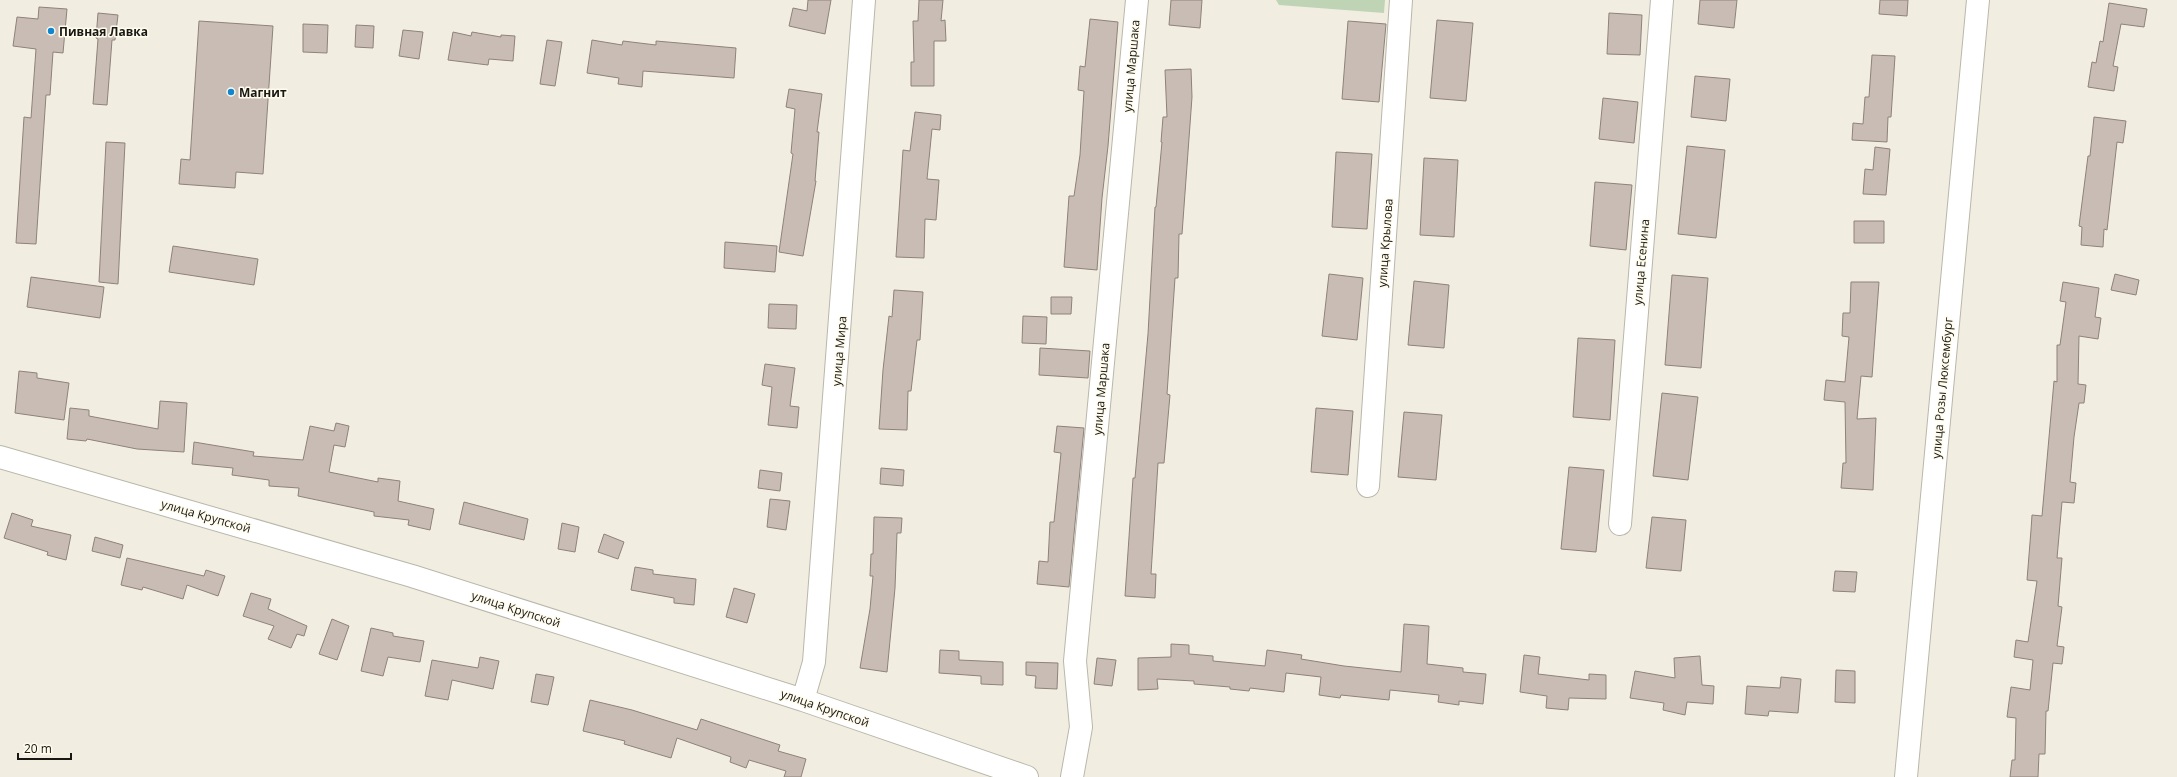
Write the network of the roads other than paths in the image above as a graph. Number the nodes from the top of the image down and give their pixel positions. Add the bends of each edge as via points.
1 (864, 0) edge
2 (1137, 0) edge
3 (1401, 0) edge
4 (1662, 0) edge
5 (1978, 0) edge
6 (1, 461) edge
7 (1368, 486) dead end
8 (1620, 524) dead end
9 (803, 700) junction
10 (1027, 777) edge
11 (1072, 777) edge
12 (1906, 777) edge

1 - 9 street, улица Мира via 814,662
2 - 11 street, улица Маршака via 1075,661 1081,727
3 - 7 street, улица Крылова
4 - 8 street, улица Есенина
5 - 12 street, улица Розы Люксембург
6 - 9 street, улица Крупской via 412,576
9 - 10 street, улица Крупской

